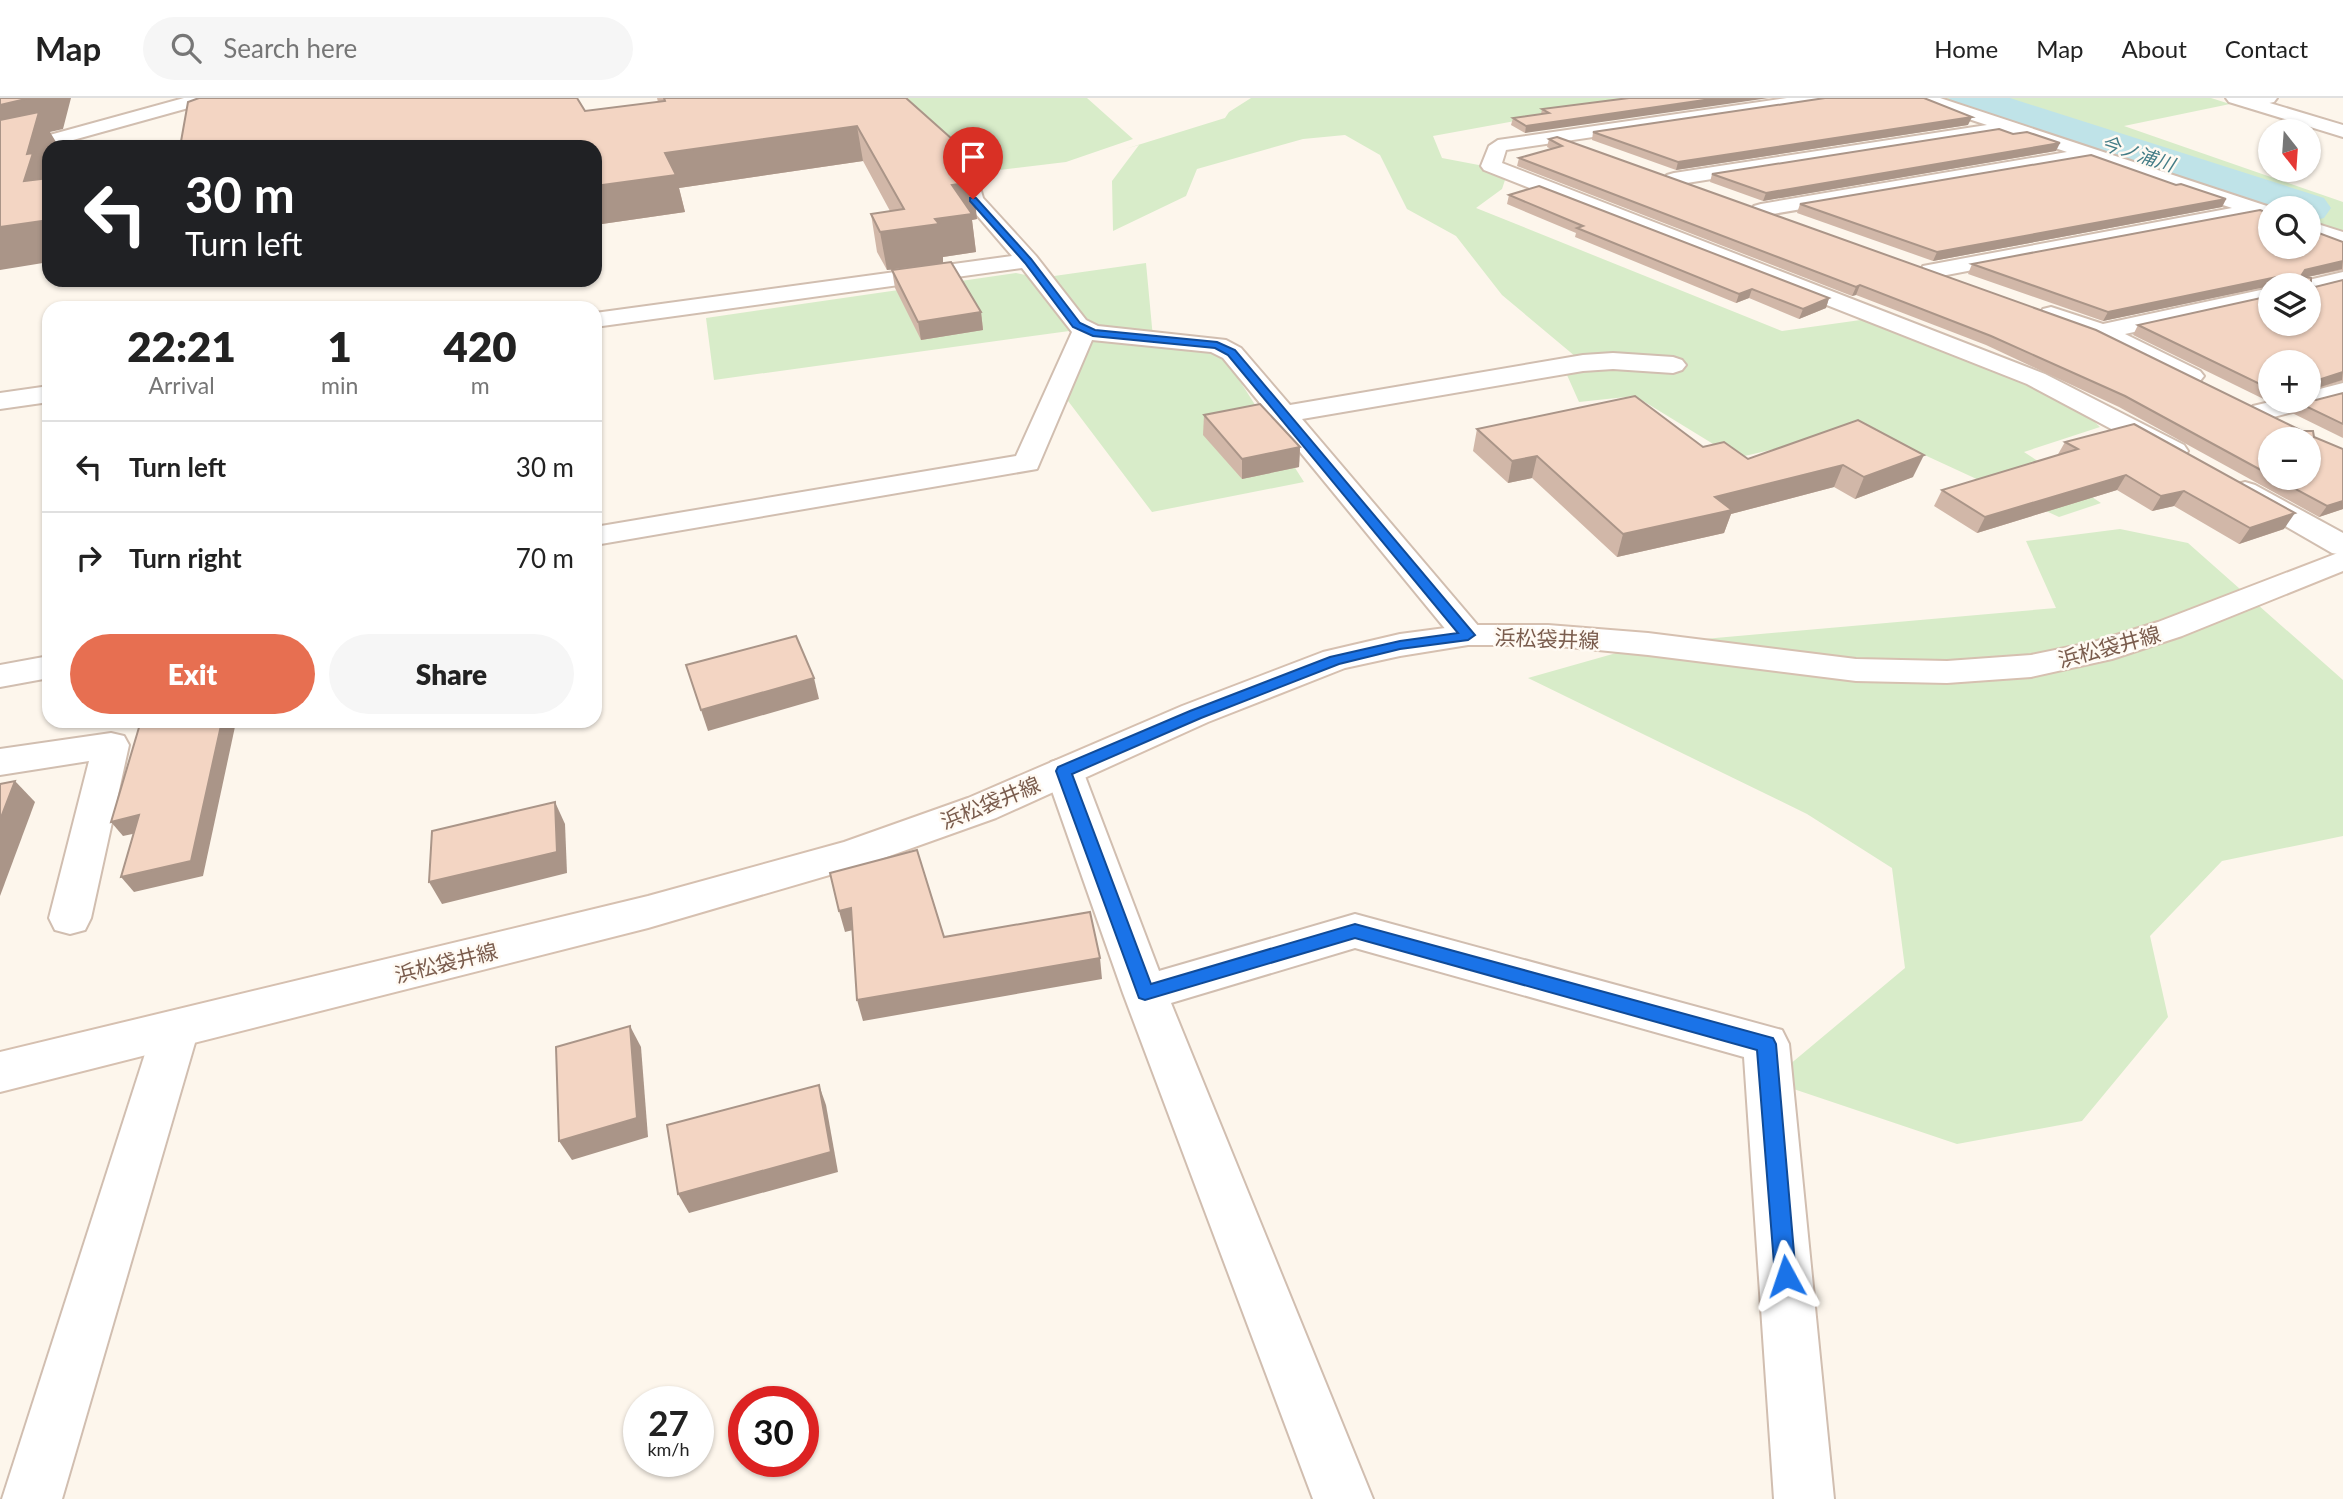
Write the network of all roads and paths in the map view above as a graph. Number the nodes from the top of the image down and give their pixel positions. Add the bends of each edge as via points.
1 (204, 98) edge
2 (897, 98) edge
3 (1822, 98) edge
4 (1923, 98) edge
5 (2268, 98) edge
6 (2243, 100) edge
7 (2010, 127) junction
8 (2343, 131) edge
9 (1556, 137) junction
10 (52, 140) edge
11 (42, 142) edge
12 (0, 150) edge
13 (1595, 151) edge
14 (2090, 154) junction
15 (1648, 170) edge
16 (1674, 179) junction
17 (1712, 193) edge
18 (1736, 202) edge
19 (2258, 210) edge
20 (1761, 211) junction
21 (2258, 213) edge
22 (1800, 225) edge
23 (2321, 231) edge
24 (2343, 239) edge
25 (1028, 261) junction
26 (1905, 262) edge
27 (1931, 271) junction
28 (2343, 279) edge
29 (2321, 284) edge
30 (1970, 285) edge
31 (2258, 298) edge
32 (2036, 309) edge
33 (602, 319) edge
34 (1085, 329) junction
35 (2101, 332) junction
36 (1673, 365) dead end
37 (2213, 387) edge
38 (2343, 391) edge
39 (42, 395) edge
40 (2321, 396) edge
41 (2237, 399) edge
42 (0, 401) edge
43 (2258, 410) edge
44 (2264, 413) edge
45 (1283, 414) junction
46 (2293, 427) edge
47 (2190, 460) edge
48 (2225, 480) edge
49 (602, 535) edge
50 (2343, 546) edge
51 (2343, 559) edge
52 (1468, 635) junction
53 (42, 668) edge
54 (0, 676) edge
55 (0, 762) edge
56 (1064, 771) junction
57 (71, 918) dead end
58 (1145, 993) junction
59 (176, 1028) junction
60 (0, 1072) edge
61 (32, 1499) edge
62 (1343, 1499) edge
63 (1804, 1499) edge

1 - 10 street
2 - 25 street via 899,108 967,171 973,199
3 - 9 street
4 - 7 street
5 - 6 street
6 - 8 street
7 - 14 street
7 - 16 street
9 - 13 street
9 - 47 street via 1498,146 1491,166 2036,379
11 - 12 street
14 - 19 street
14 - 20 street
15 - 16 street
16 - 17 street
18 - 20 street
20 - 22 street
21 - 27 street
23 - 24 street
25 - 33 street
25 - 34 street via 1077,325
26 - 27 street
27 - 30 street
28 - 29 street
31 - 35 street
32 - 35 street
34 - 45 street via 1217,345 1232,353
34 - 49 street via 1027,463
35 - 37 street
36 - 45 street via 1583,363
38 - 40 street
39 - 42 street
41 - 43 street
44 - 46 street
45 - 52 street
48 - 50 street
51 - 52 street, 浜松袋井線 via 2170,629 2031,666 1947,672 1856,670 1648,644 1548,635
52 - 56 street, 浜松袋井線 via 1335,660
53 - 54 street
55 - 57 street via 111,745
56 - 58 street
56 - 59 street, 浜松袋井線 via 982,808 853,854 648,912
58 - 62 street
58 - 63 street via 1355,931 1766,1044
59 - 60 street, 浜松袋井線
59 - 61 street

